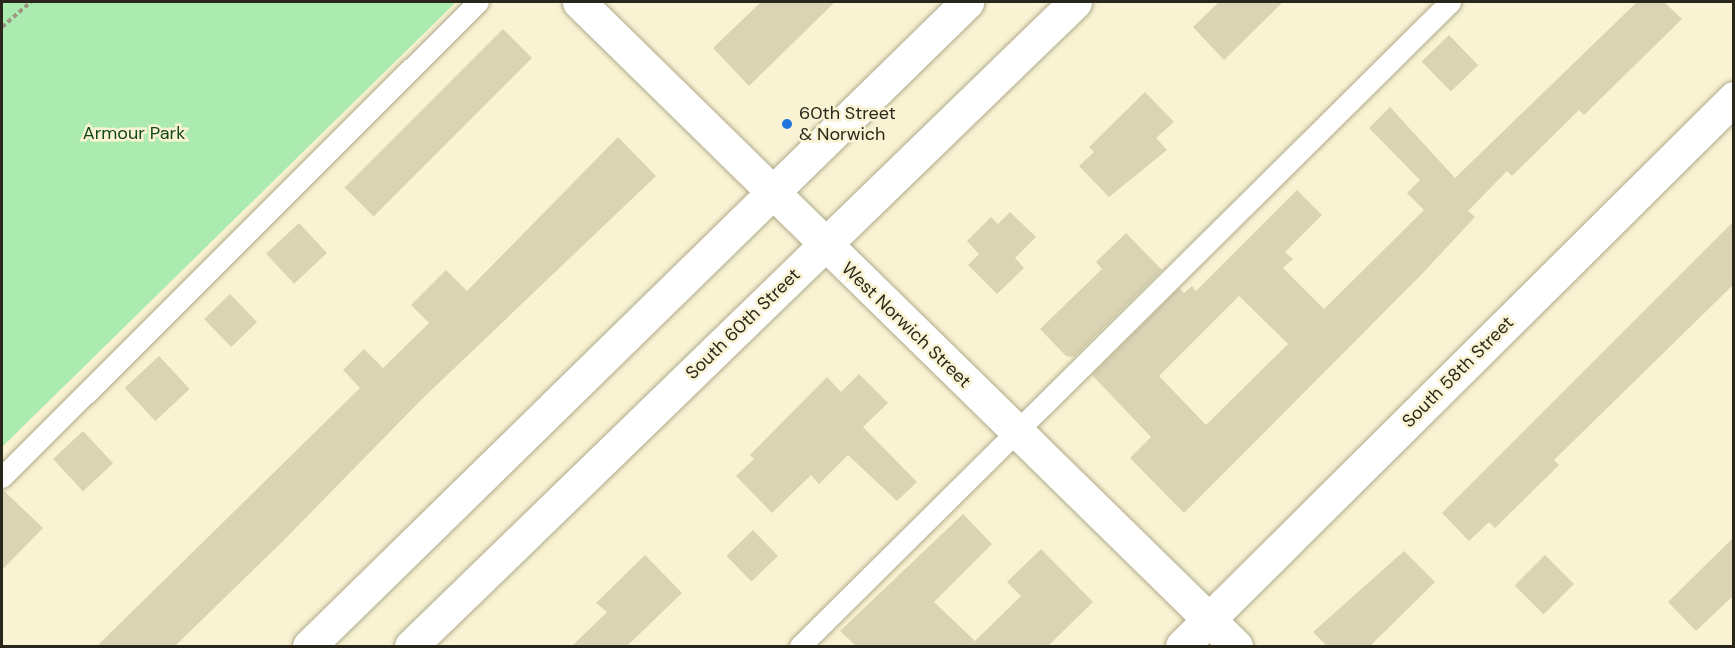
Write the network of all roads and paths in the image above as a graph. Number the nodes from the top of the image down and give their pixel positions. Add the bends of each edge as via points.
1 (17, 2) edge
2 (32, 2) edge
3 (478, 2) edge
4 (579, 2) edge
5 (967, 2) edge
6 (1075, 2) edge
7 (1450, 2) edge
8 (22, 8) junction
9 (2, 27) edge
10 (1734, 98) edge
11 (774, 194) junction
12 (824, 245) junction
13 (1018, 435) junction
14 (2, 477) edge
15 (1209, 620) junction
16 (309, 646) edge
17 (411, 646) edge
18 (800, 646) edge
19 (1182, 646) edge
20 (1236, 646) edge

1 - 8 path
2 - 8 path
3 - 14 lane
4 - 11 main road, West Norwich Street
5 - 11 main road
6 - 12 main road, South 60th Street
7 - 13 lane
8 - 9 path
10 - 15 main road, South 58th Street
11 - 12 main road, West Norwich Street
11 - 16 main road
12 - 13 main road, West Norwich Street
12 - 17 main road, South 60th Street
13 - 15 main road, West Norwich Street
13 - 18 lane
15 - 19 main road, South 58th Street
15 - 20 main road, West Norwich Street

